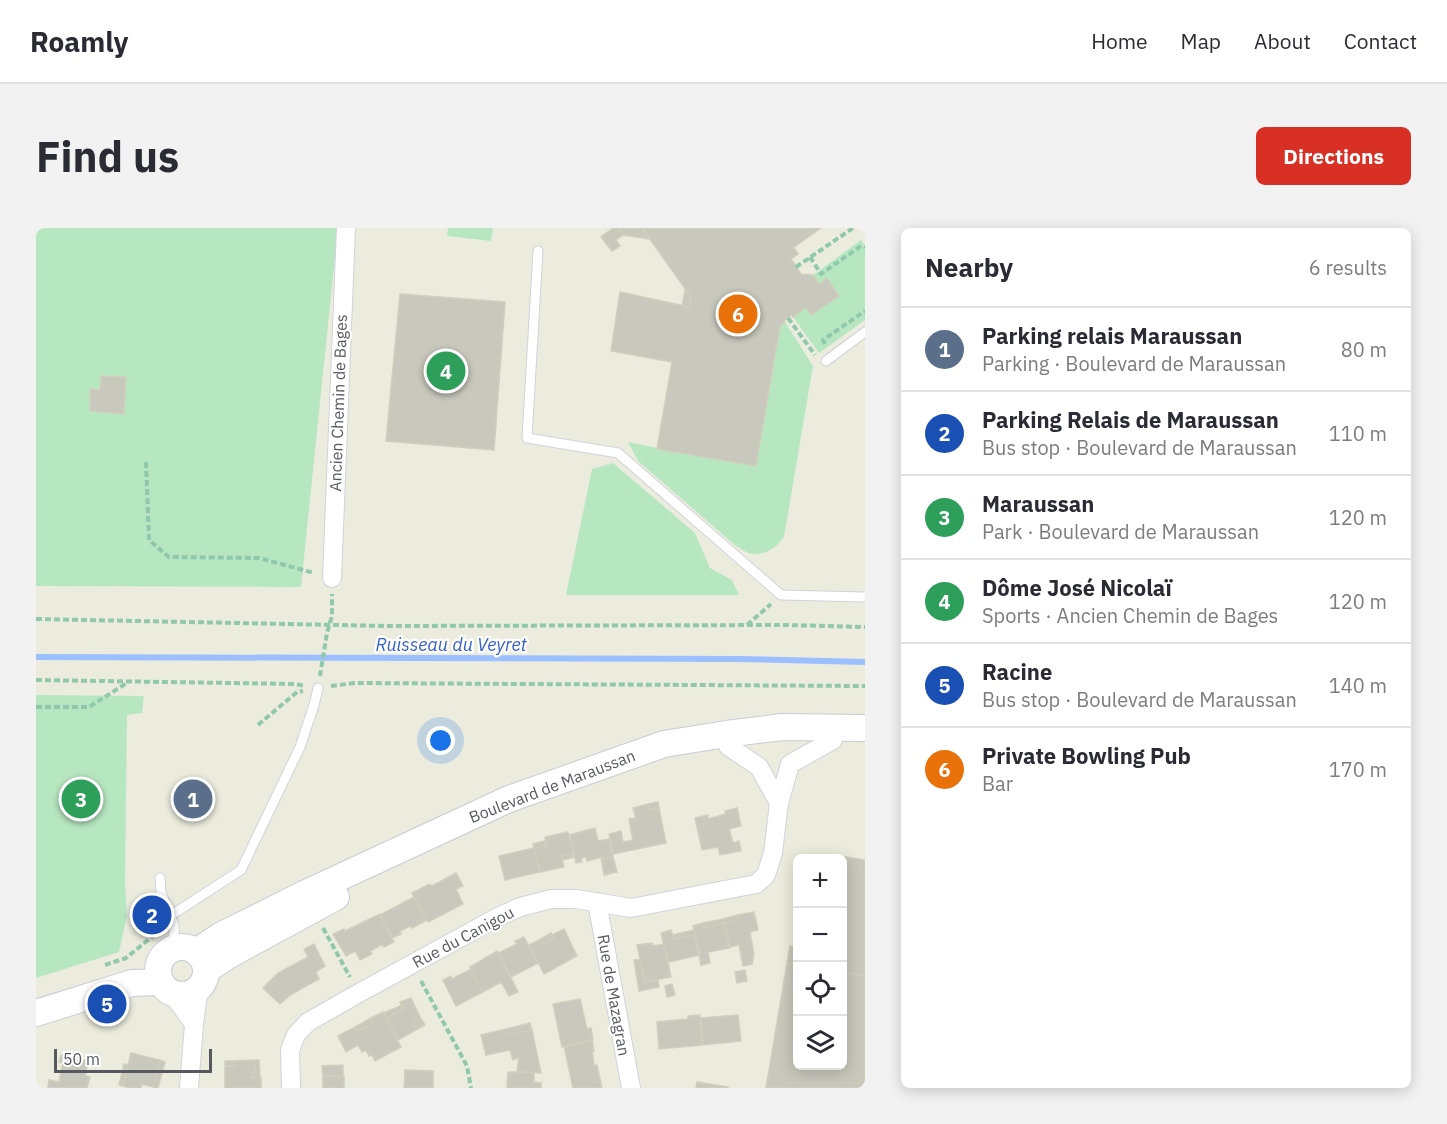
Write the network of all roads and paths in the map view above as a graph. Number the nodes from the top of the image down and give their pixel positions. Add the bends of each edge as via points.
1 (346, 228) edge
2 (853, 228) edge
3 (865, 247) edge
4 (538, 251) dead end
5 (810, 257) junction
6 (796, 267) dead end
7 (788, 318) dead end
8 (865, 332) edge
9 (826, 361) joint
10 (146, 462) dead end
11 (332, 578) joint
12 (782, 595) junction
13 (865, 597) edge
14 (332, 598) dead end
15 (36, 620) edge
16 (329, 625) junction
17 (746, 625) junction
18 (865, 627) edge
19 (36, 680) edge
20 (131, 681) junction
21 (318, 685) junction
22 (865, 686) edge
23 (36, 706) edge
24 (258, 725) dead end
25 (865, 728) edge
26 (833, 740) junction
27 (865, 741) edge
28 (728, 746) junction
29 (779, 803) junction
30 (160, 878) dead end
31 (597, 902) junction
32 (313, 909) junction
33 (179, 960) junction
34 (413, 964) junction
35 (104, 966) dead end
36 (359, 993) junction
37 (36, 1001) edge
38 (36, 1013) edge
39 (194, 1024) junction
40 (189, 1088) edge
41 (291, 1088) edge
42 (471, 1088) edge
43 (631, 1088) edge

1 - 11 street, Ancien Chemin de Bages
2 - 5 path
3 - 5 path via 821,274
4 - 12 lane via 527,438 618,453
5 - 6 path
7 - 9 path via 815,355
8 - 9 lane
10 - 11 path via 149,540 168,557 259,558
12 - 13 lane
12 - 17 path
14 - 16 path
15 - 16 path
16 - 17 path
16 - 21 path
17 - 18 path
19 - 20 path
20 - 21 path
20 - 23 path via 89,707
21 - 22 path
21 - 24 path via 297,692
21 - 33 lane via 300,747 241,870
25 - 33 main road, Boulevard de Maraussan via 782,727 664,744 509,799 304,894
26 - 27 main road, Boulevard de Maraussan
26 - 28 main road, Boulevard de Maraussan via 783,739
26 - 29 street, Rue du Canigou via 790,764
28 - 29 street via 759,766
28 - 32 main road, Boulevard de Maraussan via 667,756 513,811
29 - 31 street, Rue du Canigou via 774,853 766,875 756,884 631,908
30 - 33 lane
31 - 34 street, Rue du Canigou via 551,899 520,907
31 - 43 street, Rue de Mazagran
32 - 33 main road, Boulevard de Maraussan via 229,955
32 - 36 path
33 - 35 path via 162,929 126,958
33 - 37 main road, Boulevard de Maraussan via 132,970
33 - 38 main road via 132,983
33 - 39 street
33 - 39 street
34 - 36 street, Rue du Canigou
34 - 42 path via 467,1066
36 - 41 street, Rue du Canigou via 308,1022 296,1035 290,1050
39 - 40 street

